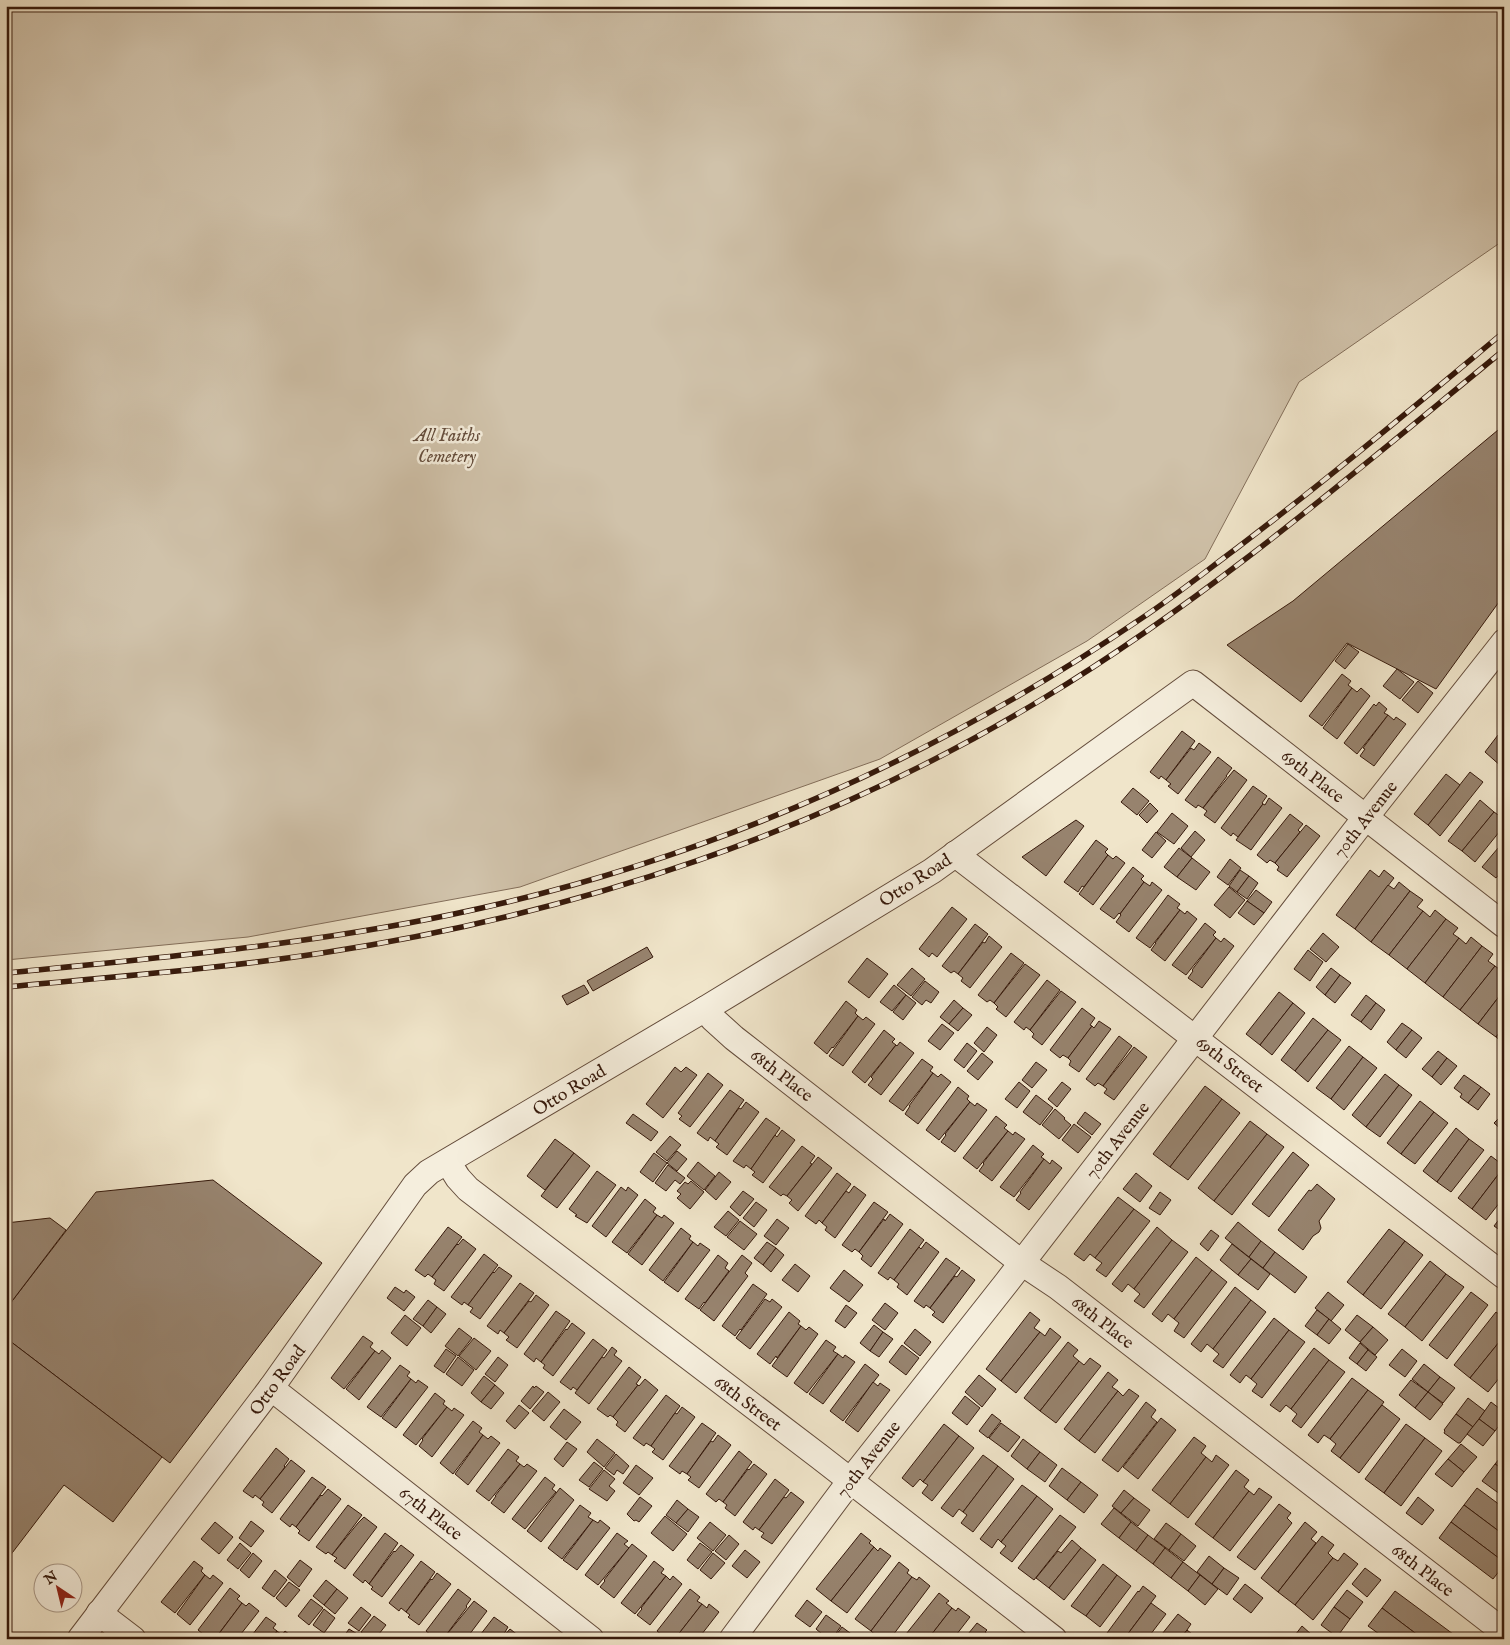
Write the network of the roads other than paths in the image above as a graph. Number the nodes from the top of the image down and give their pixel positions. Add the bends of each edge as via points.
1 (1504, 642) edge
2 (1193, 683) joint
3 (1365, 818) junction
4 (955, 854) junction
5 (1504, 924) edge
6 (705, 1010) junction
7 (1195, 1038) junction
8 (448, 1162) junction
9 (1022, 1262) junction
10 (1504, 1276) edge
11 (272, 1388) junction
12 (850, 1481) junction
13 (99, 1612) junction
14 (1504, 1632) edge
15 (80, 1639) edge
16 (133, 1639) edge
17 (591, 1639) edge
18 (732, 1639) edge
19 (1054, 1639) edge

1 - 3 street, 70th Avenue
2 - 3 street, 69th Place
2 - 4 street, Otto Road
3 - 5 street, 69th Place
3 - 7 street, 70th Avenue
4 - 6 street, Otto Road
4 - 7 street, 69th Street
6 - 8 street, Otto Road
6 - 9 street, 68th Place via 721,1028
7 - 9 street, 70th Avenue
7 - 10 street, 69th Street
8 - 11 street, Otto Road via 429,1172 415,1185
8 - 12 street, 68th Street via 468,1188
9 - 12 street, 70th Avenue
9 - 14 street, 68th Place
11 - 13 street, Otto Road
11 - 17 street, 67th Place
12 - 18 street, 70th Avenue
12 - 19 street, 68th Street
13 - 15 street, Otto Road
13 - 16 street

